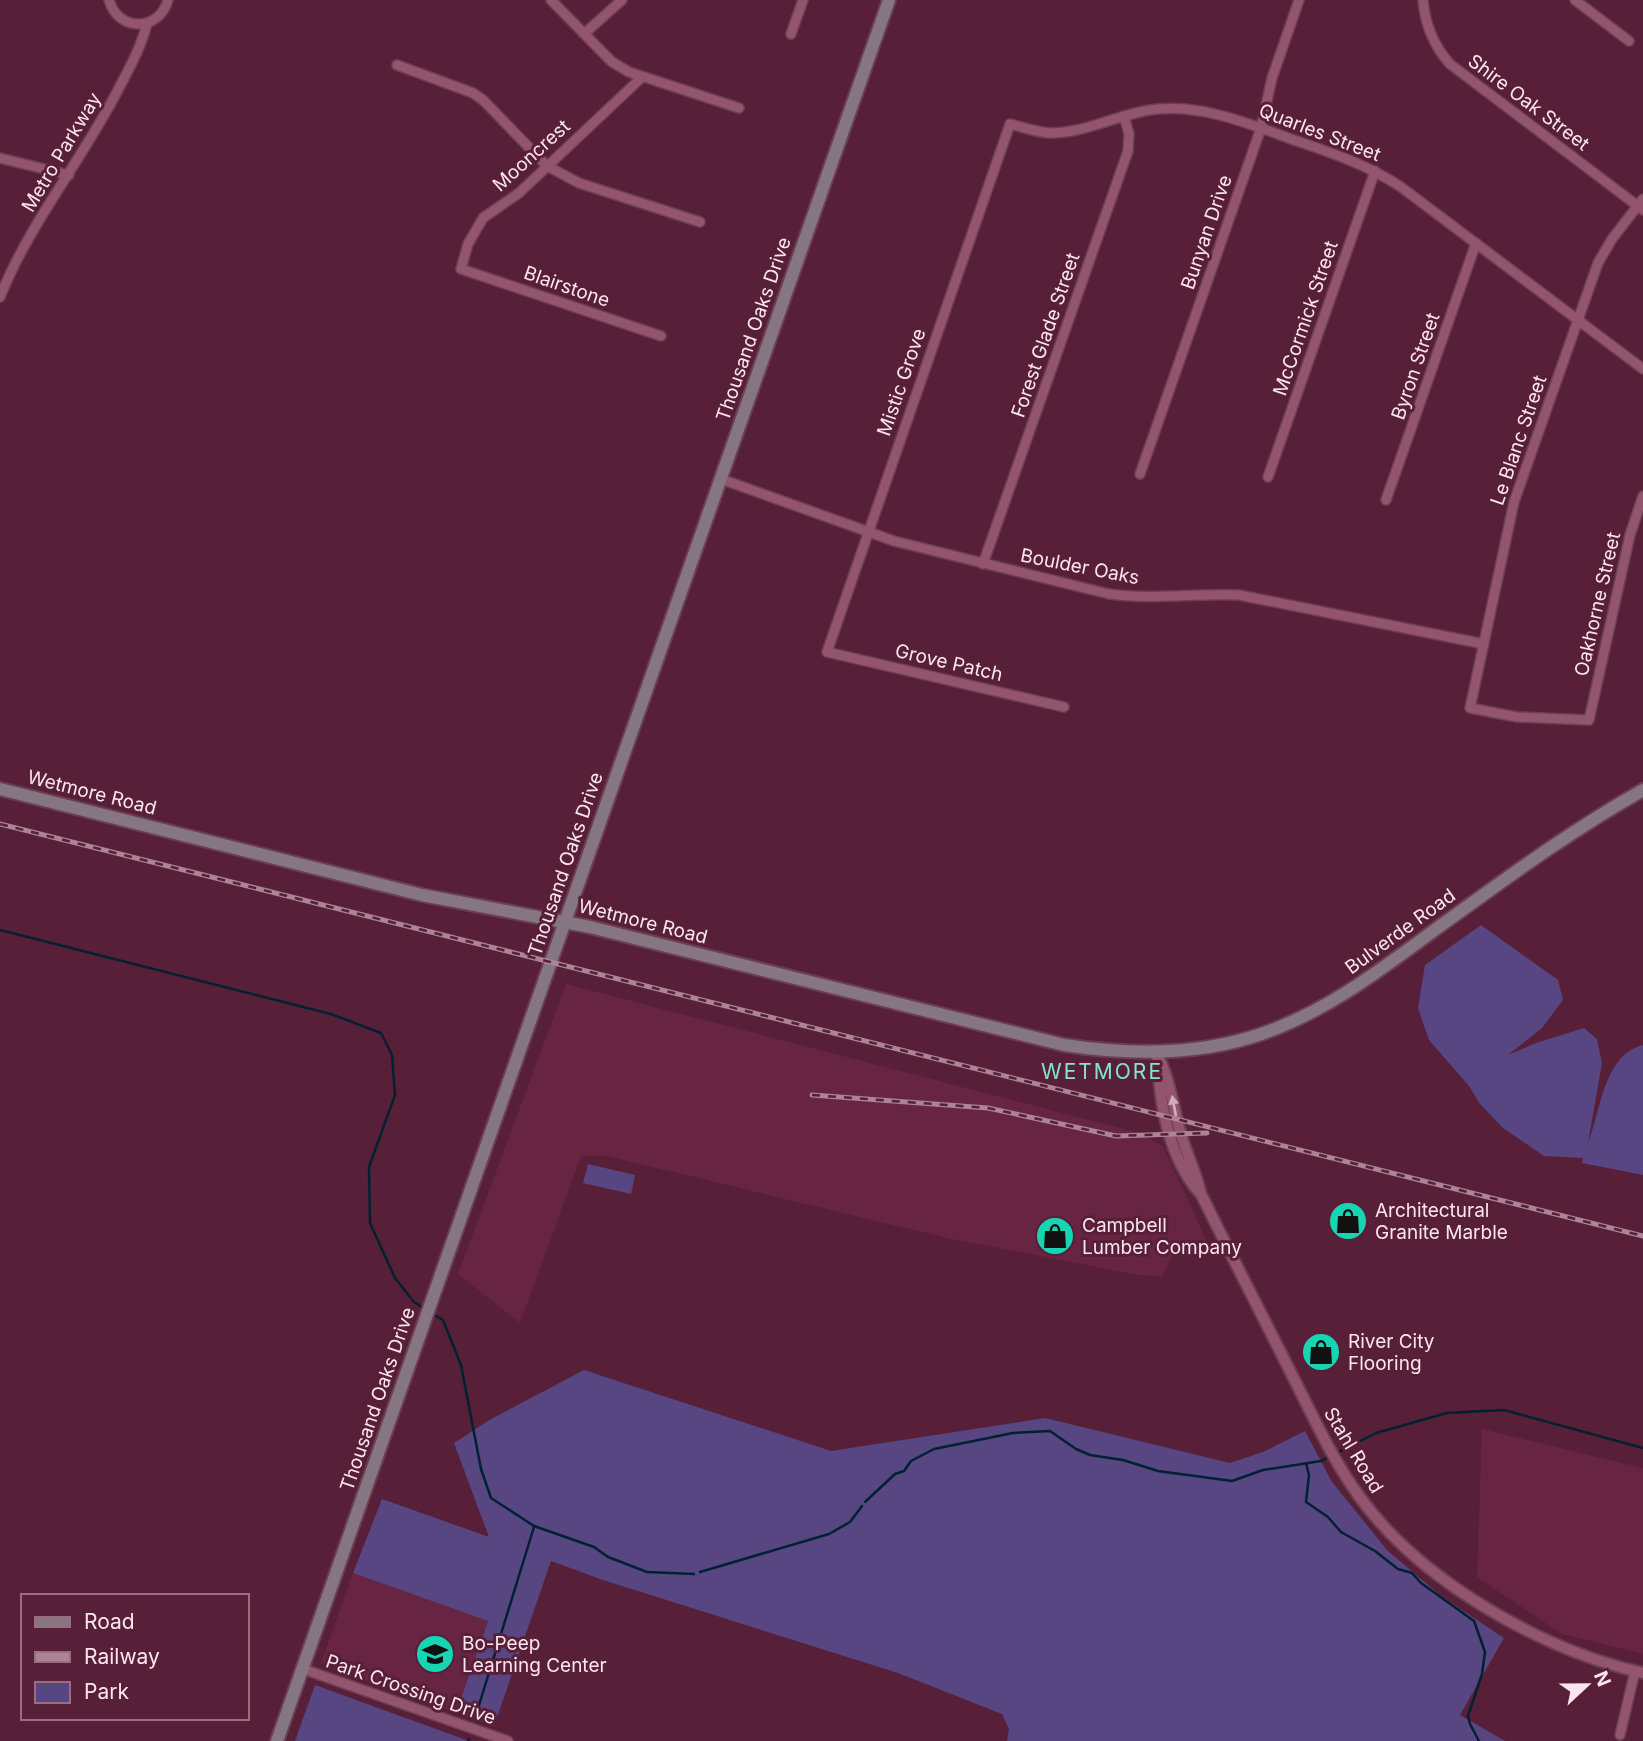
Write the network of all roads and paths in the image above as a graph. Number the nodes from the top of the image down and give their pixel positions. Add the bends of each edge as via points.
1 (109, 0) edge
2 (168, 0) edge
3 (551, 0) edge
4 (622, 0) edge
5 (803, 0) edge
6 (890, 0) edge
7 (1299, 0) edge
8 (1423, 0) edge
9 (1575, 0) edge
10 (147, 24) junction
11 (585, 33) junction
12 (791, 34) dead end
13 (1629, 41) dead end
14 (397, 65) dead end
15 (641, 78) junction
16 (739, 108) dead end
17 (1124, 116) junction
18 (1010, 124) joint
19 (1261, 128) junction
20 (0, 158) edge
21 (547, 166) junction
22 (1375, 171) junction
23 (69, 176) junction
24 (1641, 205) edge
25 (700, 222) dead end
26 (1476, 243) junction
27 (461, 269) joint
28 (0, 297) edge
29 (1578, 320) junction
30 (662, 336) dead end
31 (1643, 369) edge
32 (1140, 474) dead end
33 (1268, 477) dead end
34 (720, 479) junction
35 (1643, 496) edge
36 (1386, 500) dead end
37 (867, 532) junction
38 (983, 564) junction
39 (1484, 644) junction
40 (827, 652) joint
41 (1064, 707) dead end
42 (1471, 708) joint
43 (0, 789) edge
44 (1643, 790) edge
45 (565, 922) junction
46 (1156, 1052) junction
47 (303, 1669) junction
48 (1639, 1672) edge
49 (1620, 1735) dead end
50 (277, 1741) edge
51 (508, 1741) edge

1 - 10 street via 120,19
2 - 10 street via 161,14
3 - 11 street
4 - 11 street
5 - 12 street
6 - 34 main road, Thousand Oaks Drive
7 - 19 street, Bunyan Drive via 1272,78
8 - 24 street, Shire Oak Street via 1429,31 1450,64
9 - 13 street
10 - 23 street, Metro Parkway via 102,122
11 - 15 street via 612,62
14 - 21 street via 473,93
15 - 16 street
15 - 21 street, Mooncrest
17 - 18 street, Quarles Street via 1055,133
17 - 19 street, Quarles Street via 1151,110 1194,110
17 - 38 street, Forest Glade Street via 1128,151
18 - 37 street, Mistic Grove
19 - 22 street, Quarles Street
19 - 32 street, Bunyan Drive
20 - 23 street
21 - 25 street via 579,183
21 - 27 street, Mooncrest via 483,218
22 - 26 street, Quarles Street
22 - 33 street, McCormick Street
23 - 28 street, Metro Parkway via 21,252
24 - 29 street, Le Blanc Street via 1598,263
26 - 29 street, Quarles Street
26 - 36 street, Byron Street
27 - 30 street, Blairstone
29 - 31 street, Quarles Street
29 - 39 street, Le Blanc Street via 1514,502
34 - 37 street, Boulder Oaks
34 - 45 main road, Thousand Oaks Drive
35 - 42 street, Oakhorne Street via 1589,720 1517,717
37 - 38 street, Boulder Oaks
37 - 40 street, Mistic Grove
38 - 39 street, Boulder Oaks via 1127,596 1239,595
39 - 42 street, Le Blanc Street
40 - 41 street, Grove Patch
43 - 45 main road, Wetmore Road via 422,895
44 - 46 main road, Bulverde Road via 1560,840 1323,1008 1237,1041
45 - 46 main road, Wetmore Road via 1064,1045
45 - 47 main road, Thousand Oaks Drive
46 - 48 street, Stahl Road via 1169,1134 1186,1177 1201,1194 1344,1474 1374,1515 1432,1570 1514,1623 1568,1650
47 - 50 main road, Thousand Oaks Drive
47 - 51 street, Park Crossing Drive
48 - 49 street

